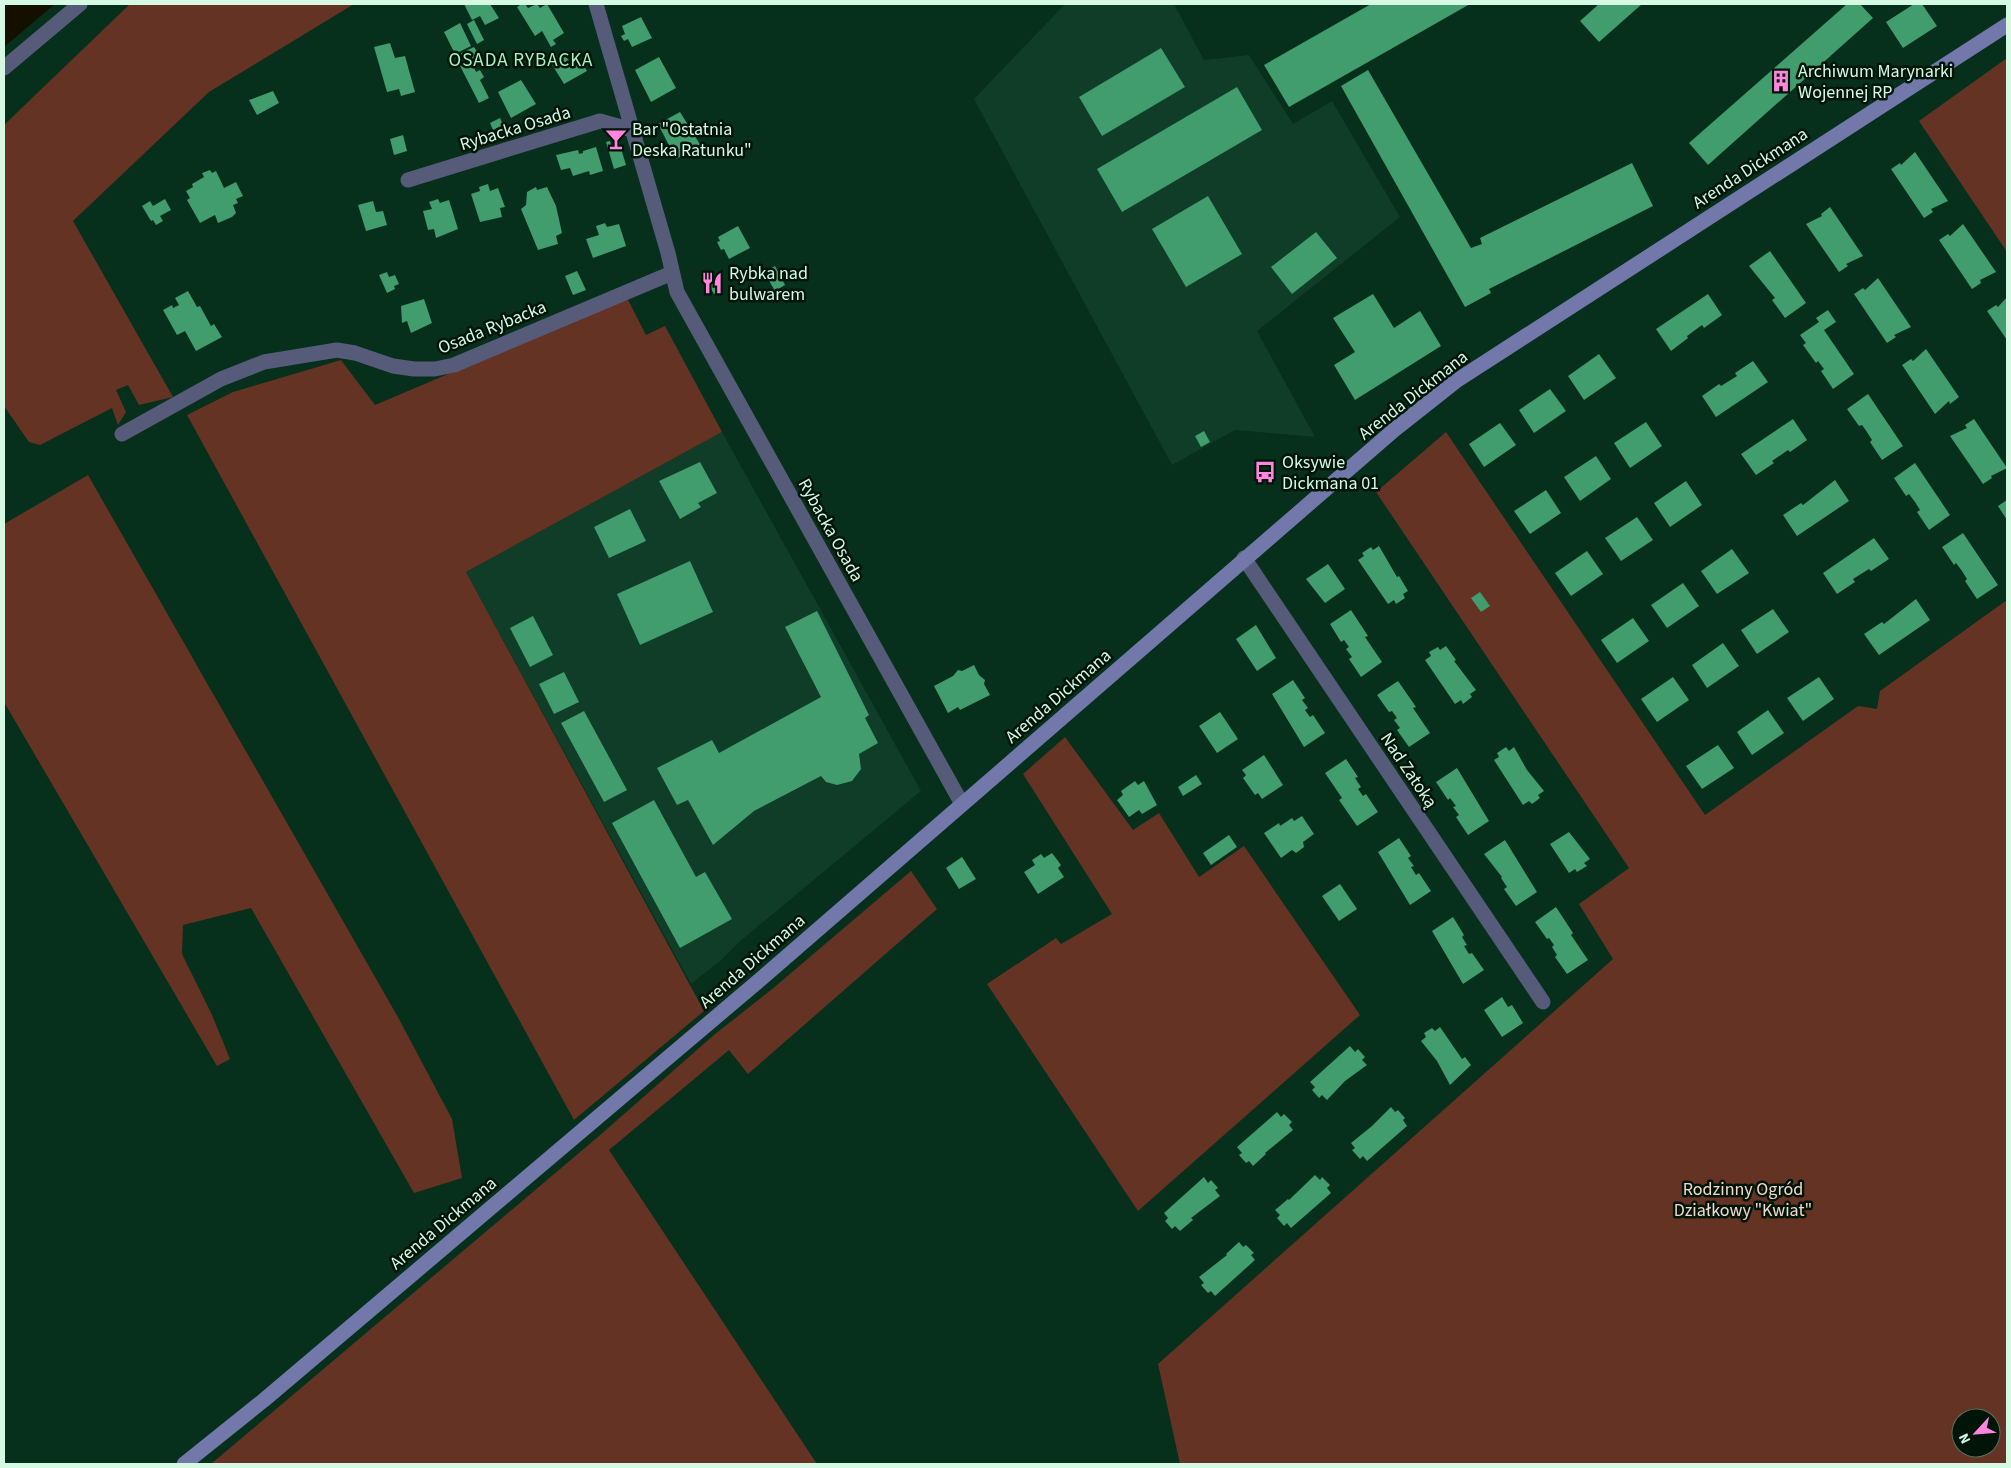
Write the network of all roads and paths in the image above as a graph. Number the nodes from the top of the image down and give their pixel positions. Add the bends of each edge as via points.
1 (80, 4) edge
2 (596, 4) edge
3 (2007, 25) edge
4 (4, 68) edge
5 (632, 130) junction
6 (408, 180) dead end
7 (672, 273) junction
8 (122, 434) dead end
9 (1244, 558) junction
10 (962, 804) junction
11 (1542, 1002) dead end
12 (184, 1464) edge

1 - 4 street
2 - 5 street, Rybacka Osada
3 - 9 street, Arenda Dickmana via 1456,381
5 - 6 street, Rybacka Osada via 600,121
5 - 7 street, Rybacka Osada
7 - 8 street, Osada Rybacka via 454,366 414,369 337,350 264,362 221,379
7 - 10 street, Rybacka Osada via 677,292
9 - 10 street, Arenda Dickmana
9 - 11 street, Nad Zatoką
10 - 12 street, Arenda Dickmana via 762,978

